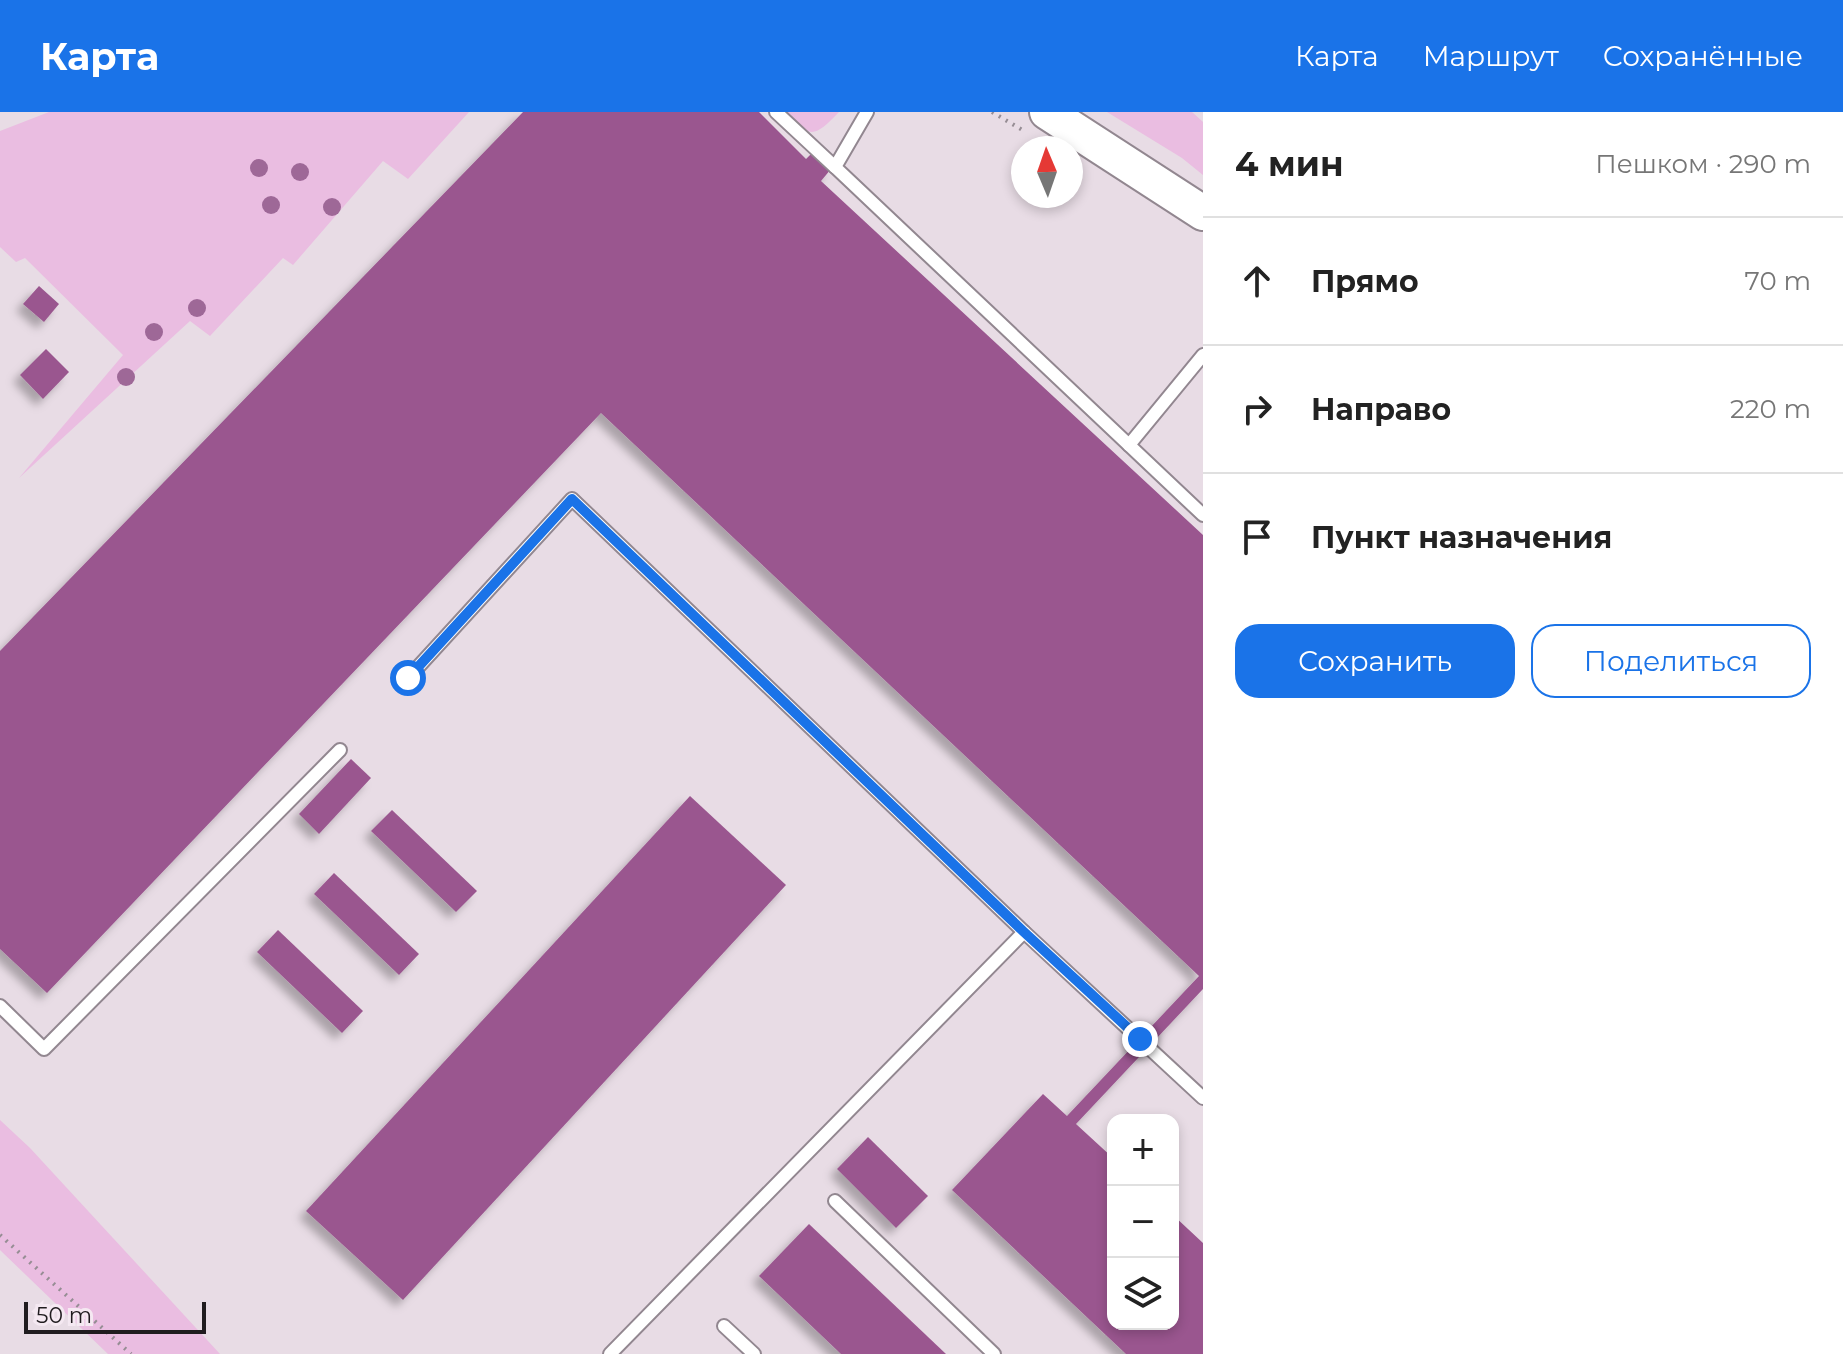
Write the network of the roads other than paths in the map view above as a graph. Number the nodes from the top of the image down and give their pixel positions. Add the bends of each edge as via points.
1 (776, 112) edge
2 (867, 112) edge
3 (1056, 114) edge
4 (835, 167) junction
5 (1203, 213) edge
6 (1203, 355) edge
7 (1129, 445) junction
8 (1203, 515) edge
9 (408, 678) dead end
10 (340, 750) dead end
11 (1024, 932) junction
12 (0, 1006) edge
13 (1203, 1098) edge
14 (835, 1201) dead end
15 (724, 1326) dead end
16 (610, 1354) edge
17 (754, 1354) edge
18 (994, 1354) edge

1 - 4 lane
2 - 4 lane
3 - 5 street
4 - 7 lane
6 - 7 lane
7 - 8 lane
9 - 11 lane via 572,499
10 - 12 lane via 44,1049
11 - 13 lane
11 - 16 lane
14 - 18 lane
15 - 17 lane

